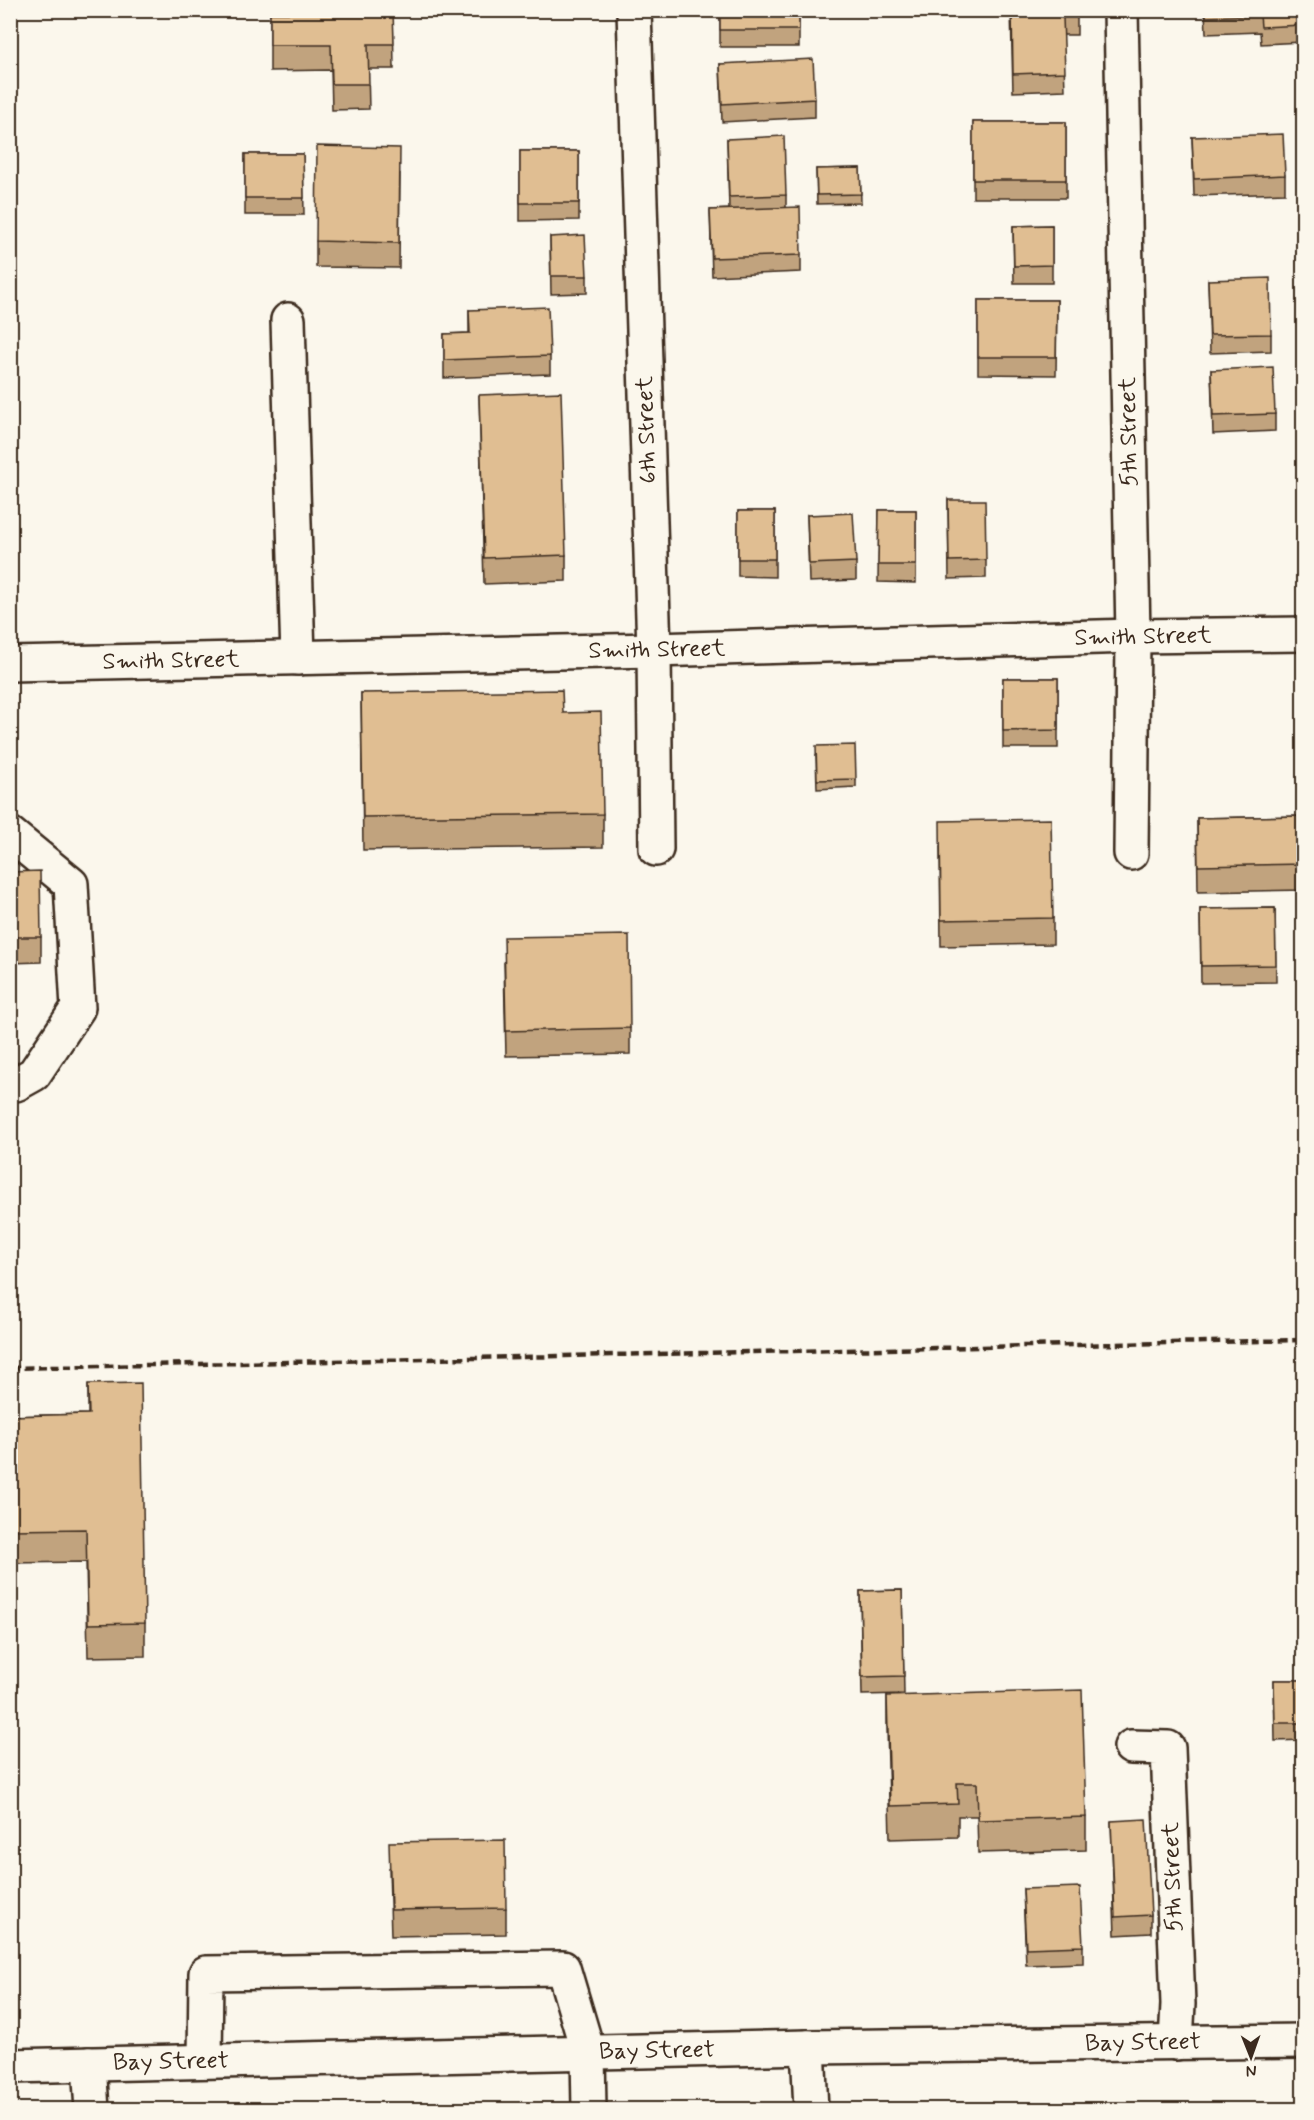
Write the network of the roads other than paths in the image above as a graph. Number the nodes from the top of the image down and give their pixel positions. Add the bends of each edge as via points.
1 (634, 10) edge
2 (1121, 10) edge
3 (288, 320) dead end
4 (1304, 634) edge
5 (1133, 636) junction
6 (654, 650) junction
7 (298, 658) junction
8 (10, 664) edge
9 (10, 834) edge
10 (656, 849) dead end
11 (1131, 853) dead end
12 (10, 1084) edge
13 (1131, 1747) dead end
14 (1304, 2041) edge
15 (1176, 2043) junction
16 (808, 2047) junction
17 (588, 2052) junction
18 (205, 2061) junction
19 (89, 2064) junction
20 (10, 2066) edge
21 (92, 2109) edge
22 (589, 2109) edge
23 (811, 2109) edge

1 - 6 street, 6th Street
2 - 5 street, 5th Street
3 - 7 street
4 - 5 street, Smith Street
5 - 6 street, Smith Street
5 - 11 street, 5th Street
6 - 7 street, Smith Street
6 - 10 street, 6th Street
7 - 8 street, Smith Street
9 - 12 street via 70,884 78,1008 34,1074
13 - 15 street, 5th Street via 1168,1748 1178,1992
14 - 15 street, Bay Street
15 - 16 street, Bay Street
16 - 17 street, Bay Street
16 - 23 street
17 - 18 street, Bay Street
17 - 18 street via 563,1968 218,1972 206,1973
17 - 22 street
18 - 19 street, Bay Street
19 - 20 street, Bay Street
19 - 21 street

